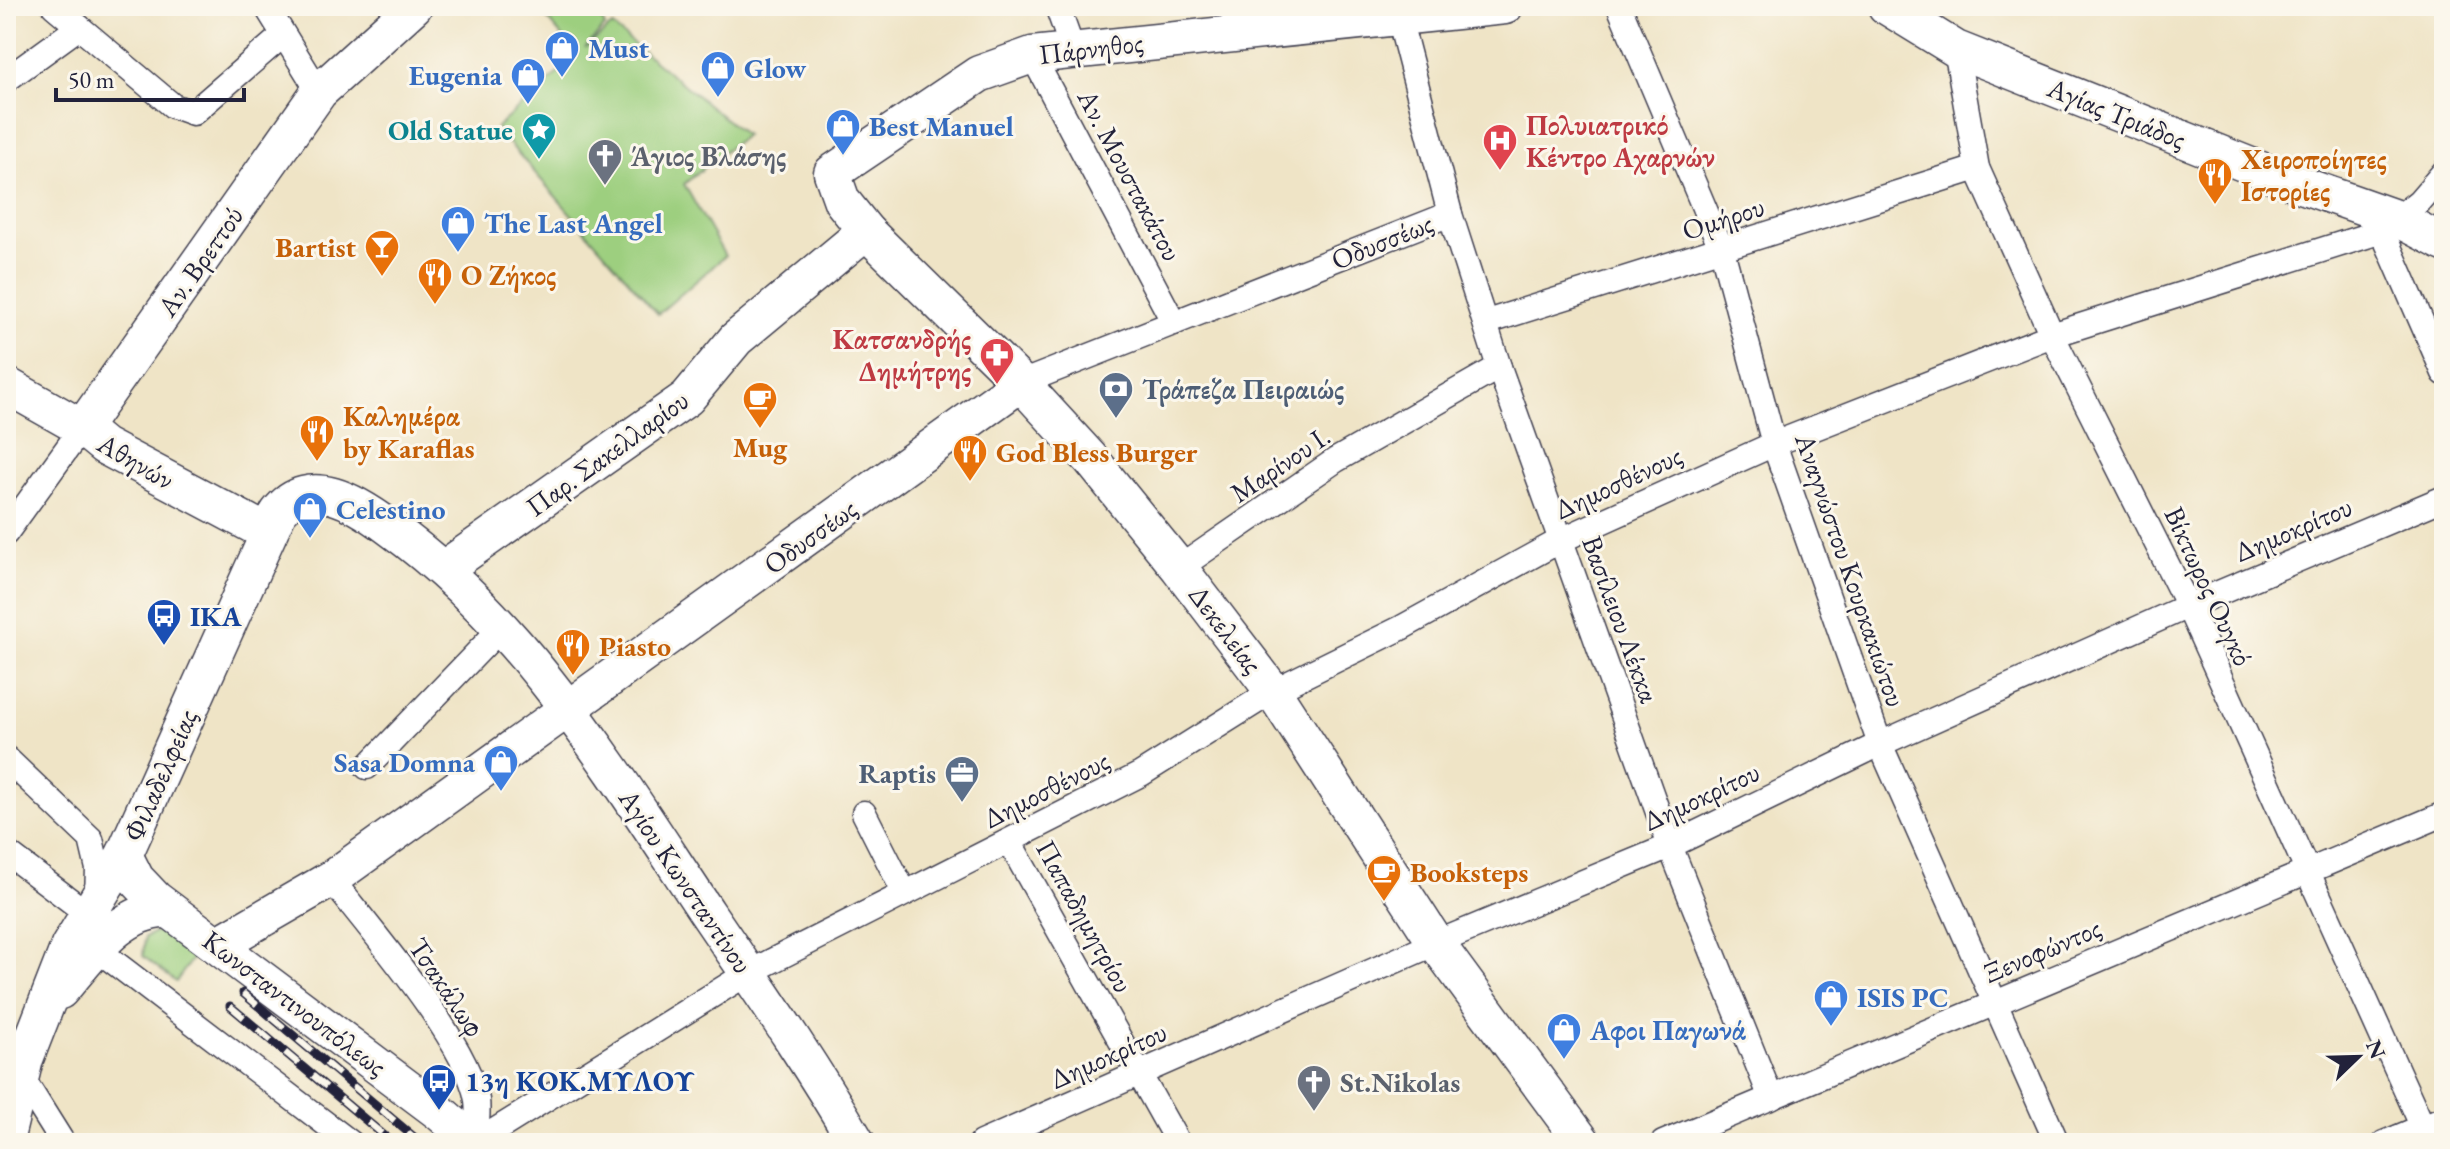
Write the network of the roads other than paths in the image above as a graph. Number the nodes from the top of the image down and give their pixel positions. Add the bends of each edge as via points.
1 (54, 6) edge
2 (266, 6) edge
3 (414, 6) edge
4 (1057, 6) edge
5 (1505, 6) edge
6 (1619, 6) edge
7 (1886, 6) edge
8 (1398, 14) junction
9 (79, 27) junction
10 (282, 36) junction
11 (1072, 48) junction
12 (1956, 49) junction
13 (1032, 55) junction
14 (6, 80) edge
15 (319, 92) junction
16 (849, 161) joint
17 (1977, 168) junction
18 (2444, 172) edge
19 (1450, 214) junction
20 (2390, 225) junction
21 (866, 231) junction
22 (2444, 243) edge
23 (1722, 250) junction
24 (1487, 322) junction
25 (1174, 323) junction
26 (2052, 335) junction
27 (1499, 367) junction
28 (2444, 373) edge
29 (1021, 383) junction
30 (6, 385) edge
31 (82, 428) junction
32 (1774, 444) junction
33 (2444, 498) edge
34 (6, 533) edge
35 (268, 533) junction
36 (1561, 540) junction
37 (445, 568) junction
38 (1179, 568) junction
39 (2188, 606) junction
40 (501, 628) junction
41 (1273, 691) junction
42 (569, 709) junction
43 (1880, 744) junction
44 (6, 758) edge
45 (367, 767) dead end
46 (864, 813) dead end
47 (2444, 814) edge
48 (1010, 843) junction
49 (1670, 846) junction
50 (6, 852) edge
51 (124, 855) junction
52 (2306, 872) junction
53 (331, 879) junction
54 (904, 892) junction
55 (92, 905) junction
56 (169, 910) junction
57 (1436, 943) junction
58 (217, 945) junction
59 (98, 950) junction
60 (748, 973) junction
61 (1995, 1003) junction
62 (42, 1010) junction
63 (10, 1073) edge
64 (1138, 1075) junction
65 (1771, 1098) junction
66 (2432, 1129) edge
67 (6, 1137) edge
68 (63, 1143) edge
69 (351, 1143) edge
70 (475, 1143) edge
71 (857, 1143) edge
72 (981, 1143) edge
73 (1178, 1143) edge
74 (1583, 1143) edge
75 (1663, 1143) edge
76 (2057, 1143) edge
77 (2384, 1143) edge

1 - 9 street
2 - 10 street
3 - 15 street, Αν. Βρεττού
4 - 11 street
5 - 8 street, Πάρνηθος
6 - 23 street, Αναγνώστου Κουρκακιώτου
7 - 12 street, Αγίας Τριάδος
8 - 11 street, Πάρνηθος
8 - 19 street, Βασίλειου Λέκκα
9 - 10 street via 173,106 193,113
9 - 14 street
10 - 15 street
11 - 13 street, Πάρνηθος
12 - 17 street, Βίκτωρος Ουγκό
12 - 20 street, Αγίας Τριάδος
13 - 16 street, Πάρνηθος via 979,74
13 - 25 street, Αν. Μουστακάτου
15 - 31 street, Αν. Βρεττού
16 - 21 street, Δεκελείας via 832,173 842,201
17 - 23 street, Ομήρου
17 - 26 street, Βίκτωρος Ουγκό
18 - 20 street
19 - 24 street, Βασίλειου Λέκκα
19 - 25 street, Οδυσσέως
20 - 22 street, Αγίας Τριάδος
20 - 26 street, Δημοσθένους
20 - 28 street
21 - 29 street, Δεκελείας
21 - 37 street, Παρ. Σακελλαρίου via 736,339 687,398
23 - 24 street, Ομήρου
23 - 32 street, Αναγνώστου Κουρκακιώτου
24 - 27 street, Βασίλειου Λέκκα
25 - 29 street, Οδυσσέως
26 - 32 street, Δημοσθένους
26 - 39 street, Βίκτωρος Ουγκό
27 - 36 street, Βασίλειου Λέκκα
27 - 38 street, Μαρίνου Ι. via 1336,460
29 - 38 street, Δεκελείας
29 - 42 street, Οδυσσέως
30 - 31 street, Αθηνών
31 - 34 street, Αν. Βρεττού
31 - 35 street, Αθηνών via 104,446
32 - 36 street, Δημοσθένους
32 - 43 street, Αναγνώστου Κουρκακιώτου
33 - 39 street, Δημοκρίτου
35 - 37 street, Αγίου Κωνσταντίνου via 293,499 330,495 360,507
35 - 51 street, Φιλαδελφείας
36 - 41 street, Δημοσθένους
36 - 49 street, Βασίλειου Λέκκα
37 - 40 street, Αγίου Κωνσταντίνου
38 - 41 street, Δεκελείας
39 - 43 street, Δημοκρίτου
39 - 52 street, Βίκτωρος Ουγκό
40 - 42 street, Αγίου Κωνσταντίνου
40 - 45 street
41 - 48 street, Δημοσθένους via 1141,774
41 - 57 street, Δεκελείας
42 - 53 street, Οδυσσέως
42 - 60 street, Αγίου Κωνσταντίνου
43 - 49 street, Δημοκρίτου
43 - 61 street, Αναγνώστου Κουρκακιώτου
44 - 55 street via 91,839 98,869
46 - 54 street
47 - 52 street, Ξενοφώντος
48 - 54 street, Δημοσθένους
48 - 64 street, Παπαδημητρίου
49 - 57 street, Δημοκρίτου
49 - 65 street, Βασίλειου Λέκκα
50 - 55 street
51 - 55 street, Φιλαδελφείας
51 - 56 street, Κωνσταντινουπόλεως via 136,879
52 - 61 street, Ξενοφώντος
52 - 66 street, Βίκτωρος Ουγκό
53 - 58 street, Οδυσσέως
53 - 70 street, Τσακάλωφ via 426,1003 467,1072 477,1101
54 - 60 street, Δημοσθένους
55 - 62 street, Φιλαδελφείας
56 - 58 street, Κωνσταντινουπόλεως
56 - 59 street, Φιλαδελφείας via 130,920
57 - 64 street, Δημοκρίτου
57 - 74 street, Δεκελείας
58 - 70 street, Κωνσταντινουπόλεως
59 - 62 street, Φιλαδελφείας
59 - 69 street
60 - 70 street, Δημοσθένους
60 - 71 street, Αγίου Κωνσταντίνου
61 - 65 street, Ξενοφώντος
61 - 76 street, Αναγνώστου Κουρκακιώτου
62 - 63 street, Φιλαδελφείας
63 - 67 street, Φιλαδελφείας
63 - 68 street
64 - 72 street, Δημοκρίτου
64 - 73 street, Παπαδημητρίου
65 - 75 street, Ξενοφώντος
66 - 77 street

